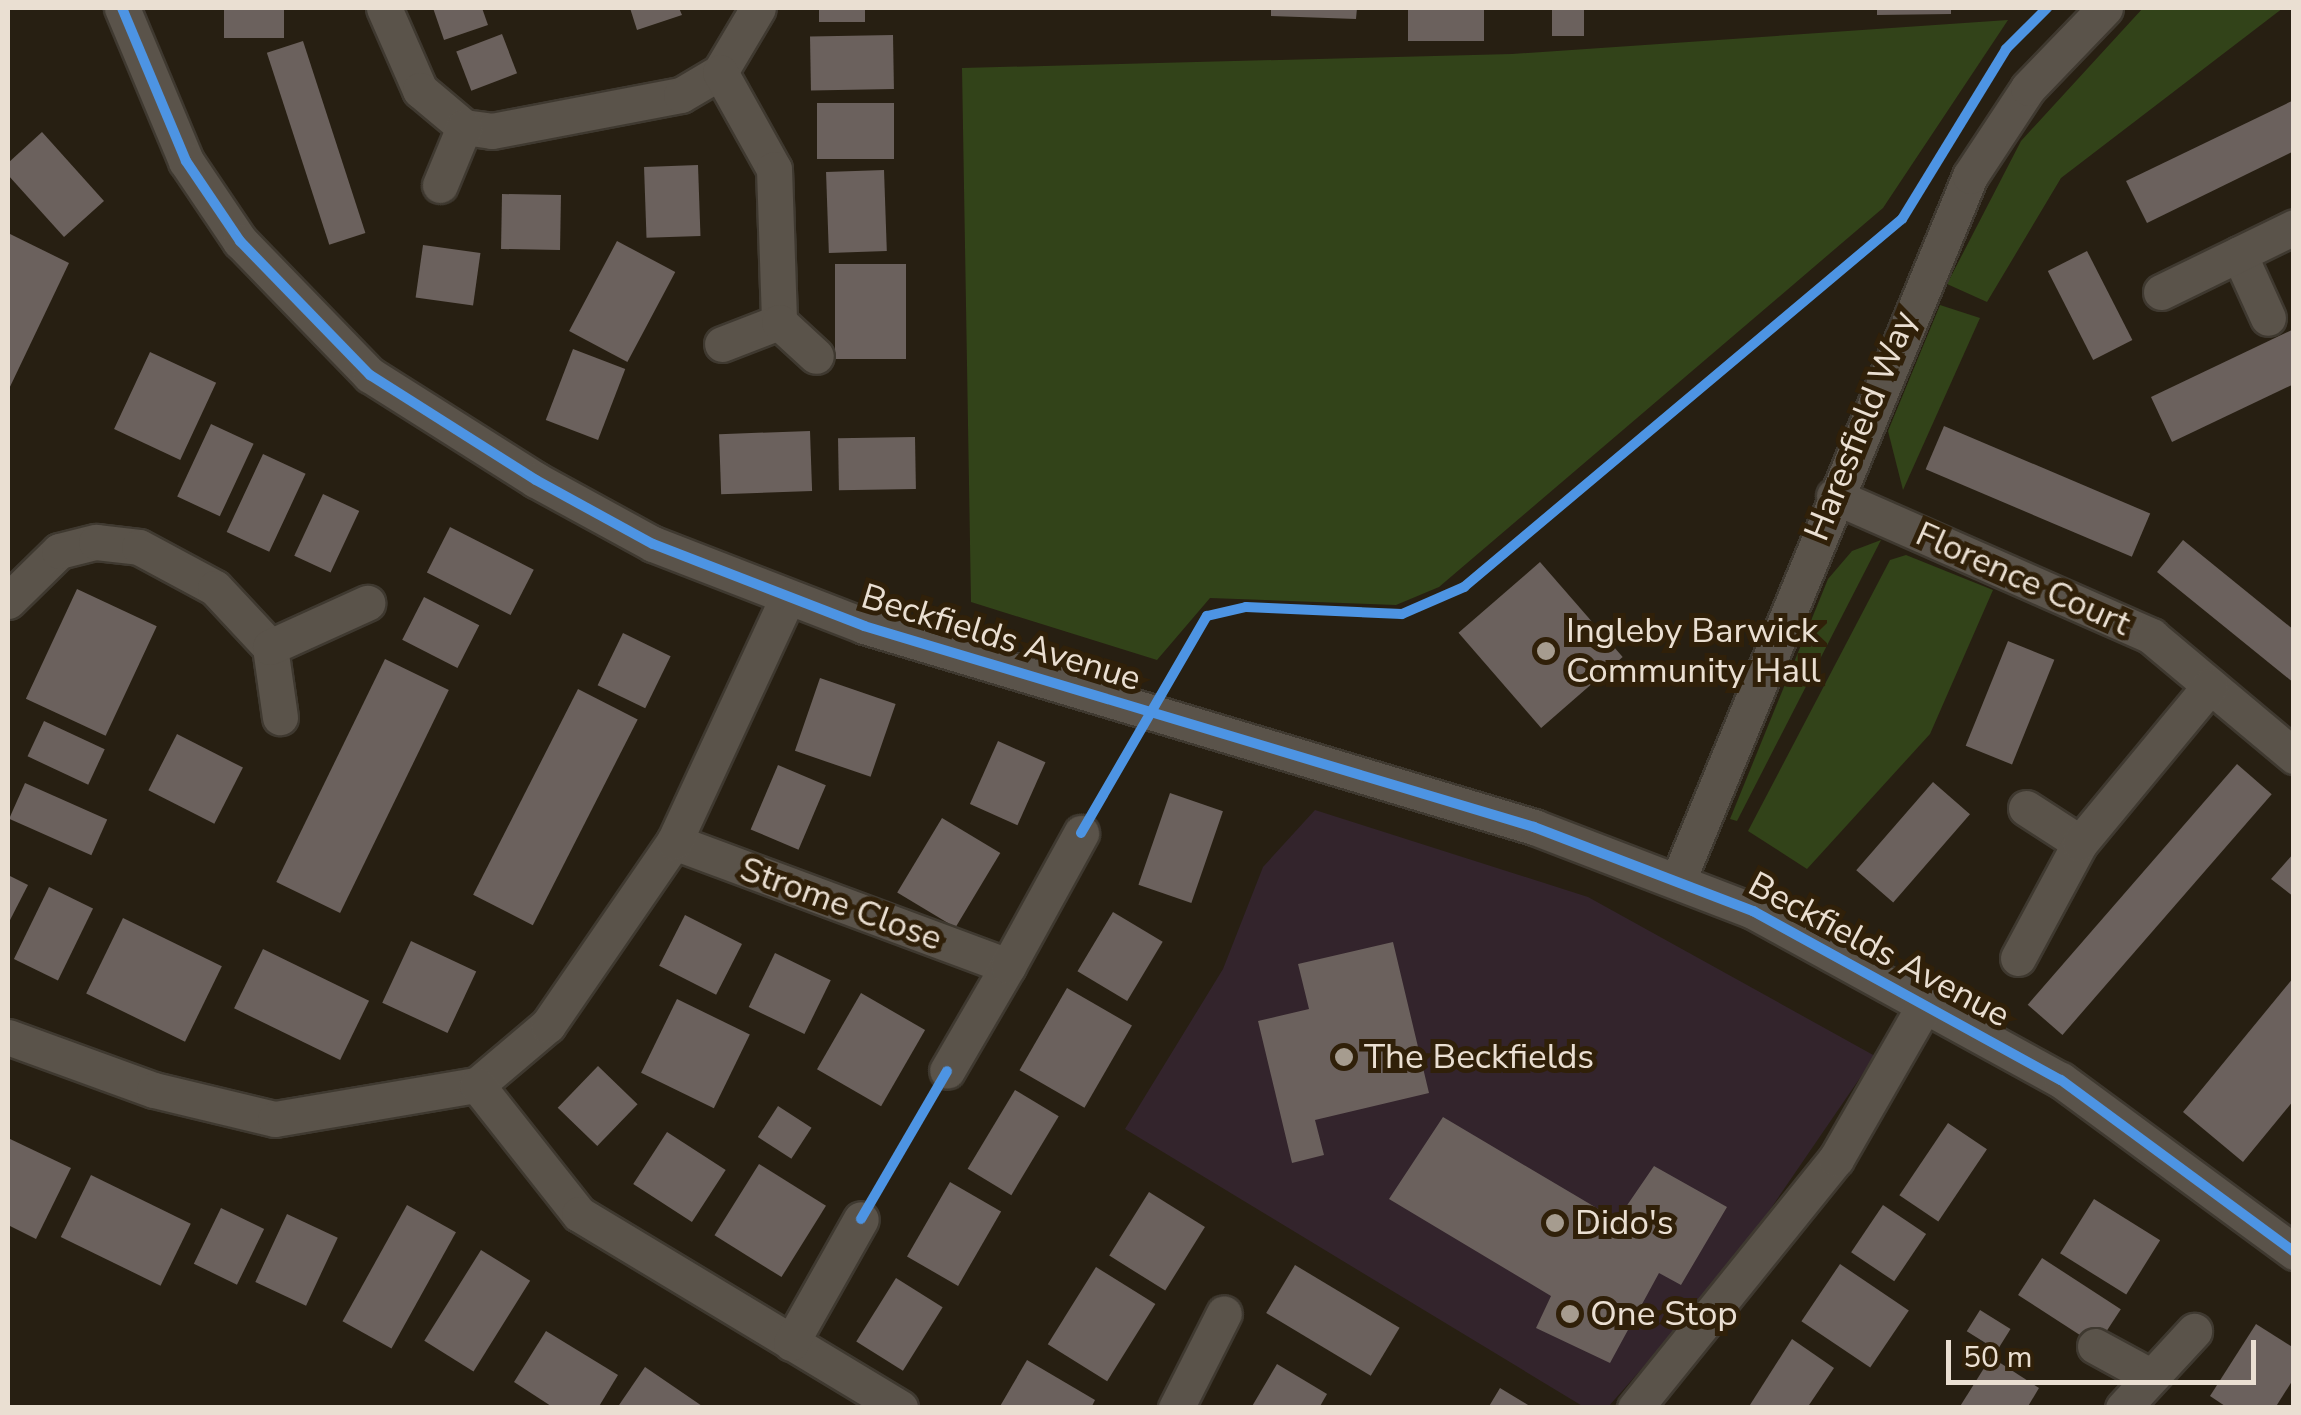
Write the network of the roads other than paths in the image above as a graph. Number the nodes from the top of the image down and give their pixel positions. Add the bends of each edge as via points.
1 (122, 8) edge
2 (384, 8) edge
3 (758, 8) edge
4 (2101, 8) edge
5 (720, 72) junction
6 (464, 127) junction
7 (440, 185) dead end
8 (2294, 228) edge
9 (2239, 254) junction
10 (2161, 292) dead end
11 (2268, 318) dead end
12 (779, 322) junction
13 (722, 344) dead end
14 (816, 356) dead end
15 (1834, 496) junction
16 (788, 599) junction
17 (8, 601) edge
18 (367, 603) dead end
19 (270, 647) junction
20 (2210, 686) junction
21 (280, 717) dead end
22 (2294, 756) edge
23 (2026, 808) dead end
24 (1080, 833) dead end
25 (674, 842) junction
26 (2080, 843) junction
27 (1678, 880) junction
28 (2018, 958) dead end
29 (1008, 966) junction
30 (1928, 1000) junction
31 (8, 1037) edge
32 (947, 1071) dead end
33 (477, 1085) junction
34 (861, 1219) dead end
35 (2294, 1252) edge
36 (1224, 1313) dead end
37 (2194, 1331) dead end
38 (792, 1343) junction
39 (2095, 1346) dead end
40 (2150, 1376) junction
41 (900, 1408) edge
42 (1176, 1408) edge
43 (1635, 1408) edge
44 (2123, 1408) edge

1 - 16 street, Beckfields Avenue via 186,160 240,241 318,329 430,418 536,480 653,544
2 - 6 street via 420,90
3 - 5 street
4 - 15 street, Haresfield Way via 2028,88 1970,176
5 - 6 street via 645,106 580,108 515,130
5 - 12 street via 774,169
6 - 7 street
8 - 9 street
9 - 10 street
9 - 11 street
12 - 13 street
12 - 14 street
15 - 20 street, Florence Court via 2067,593 2151,636
15 - 27 street, Haresfield Way
16 - 25 street
16 - 27 street, Beckfields Avenue via 1534,827
17 - 19 street via 59,552 96,542 139,547 215,588
18 - 19 street
19 - 21 street
20 - 22 street, Florence Court
20 - 26 street
23 - 26 street
24 - 29 street
25 - 29 street, Strome Close
25 - 33 street via 548,1025
26 - 28 street
27 - 30 street, Beckfields Avenue
29 - 32 street
30 - 35 street, Beckfields Avenue via 2148,1140
30 - 43 street via 1836,1159
31 - 33 street via 154,1090 275,1119
33 - 38 street via 579,1214
34 - 38 street
36 - 42 street
37 - 40 street
38 - 41 street
39 - 40 street
40 - 44 street

